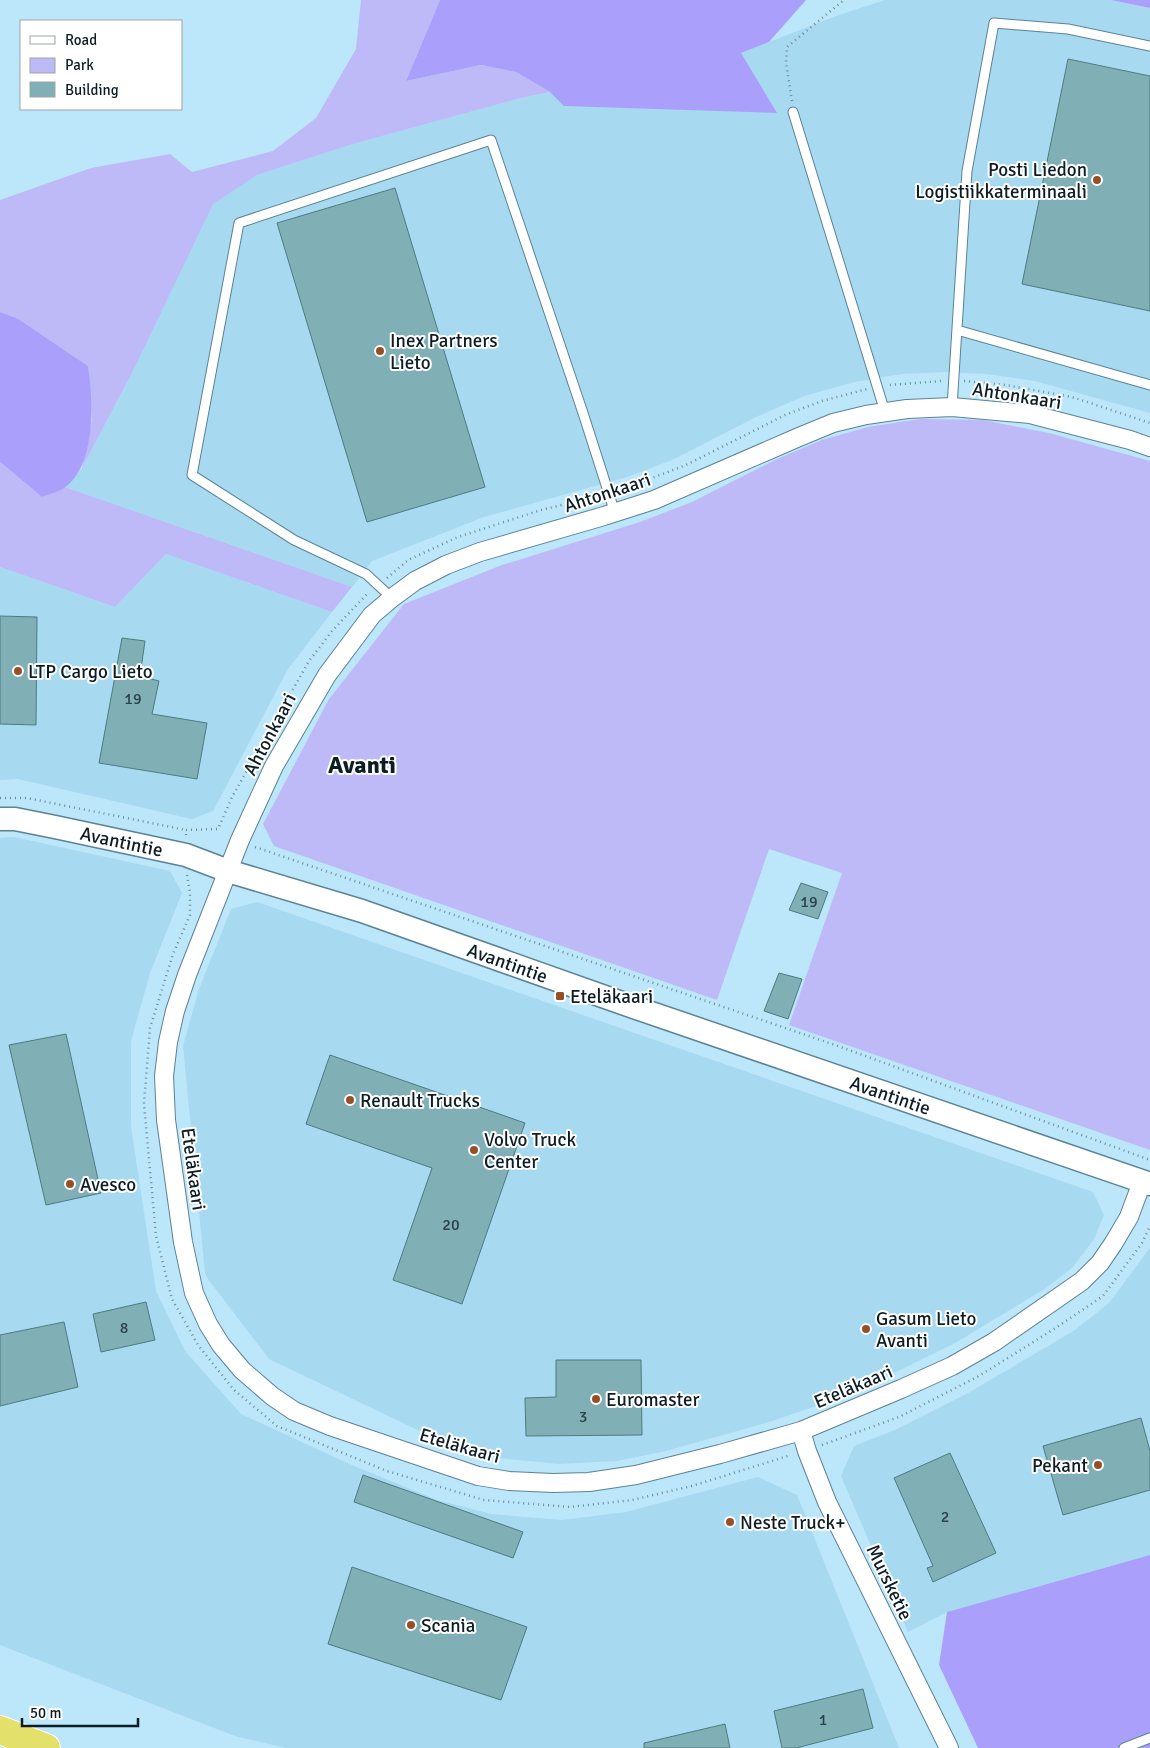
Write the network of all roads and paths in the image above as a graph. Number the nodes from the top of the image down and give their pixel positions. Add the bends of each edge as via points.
1 (844, 0) edge
2 (1150, 46) edge
3 (794, 112) joint
4 (957, 330) junction
5 (1150, 385) edge
6 (952, 406) junction
7 (885, 412) junction
8 (1150, 447) edge
9 (615, 513) junction
10 (392, 598) junction
11 (0, 798) edge
12 (0, 818) edge
13 (218, 829) dead end
14 (186, 830) dead end
15 (223, 832) dead end
16 (255, 847) dead end
17 (228, 871) junction
18 (186, 872) dead end
19 (1150, 1160) edge
20 (1146, 1183) edge
21 (1150, 1226) edge
22 (801, 1431) junction
23 (806, 1451) junction
24 (0, 1730) edge
25 (1150, 1738) edge
26 (46, 1748) edge
27 (949, 1748) edge
28 (1124, 1748) edge

1 - 3 path via 787,47 786,63
2 - 4 lane via 1068,29 994,23 967,171
3 - 7 lane
4 - 5 lane
4 - 6 lane
6 - 7 street, Ahtonkaari
6 - 8 street, Ahtonkaari via 1030,414
7 - 9 street, Ahtonkaari via 832,423 654,500
9 - 10 street, Ahtonkaari via 480,552 415,581
9 - 10 lane via 491,140 239,223 192,474 294,540 366,574
10 - 17 street, Ahtonkaari via 372,615 327,675 305,711 274,766
11 - 14 path via 27,798
12 - 17 street, Avantintie via 186,855
13 - 15 path
16 - 19 path via 838,1046
17 - 20 street, Avantintie via 362,911
17 - 22 street, Eteläkaari via 175,1011 164,1076 183,1242 194,1293 221,1345 242,1370 294,1411 330,1426 478,1476 510,1481 589,1482 636,1475
18 - 23 path via 190,915 173,954 150,1028 144,1104 156,1236 172,1298 198,1345 234,1390 276,1426 386,1471 484,1500 570,1507 632,1500 692,1486
20 - 22 street, Eteläkaari via 1100,1263 1049,1305 952,1366
21 - 23 path via 1142,1243 1103,1296 1054,1329 979,1376 899,1417
22 - 23 street, Mursketie
23 - 27 street, Mursketie via 827,1502
24 - 26 highway
25 - 28 lane

